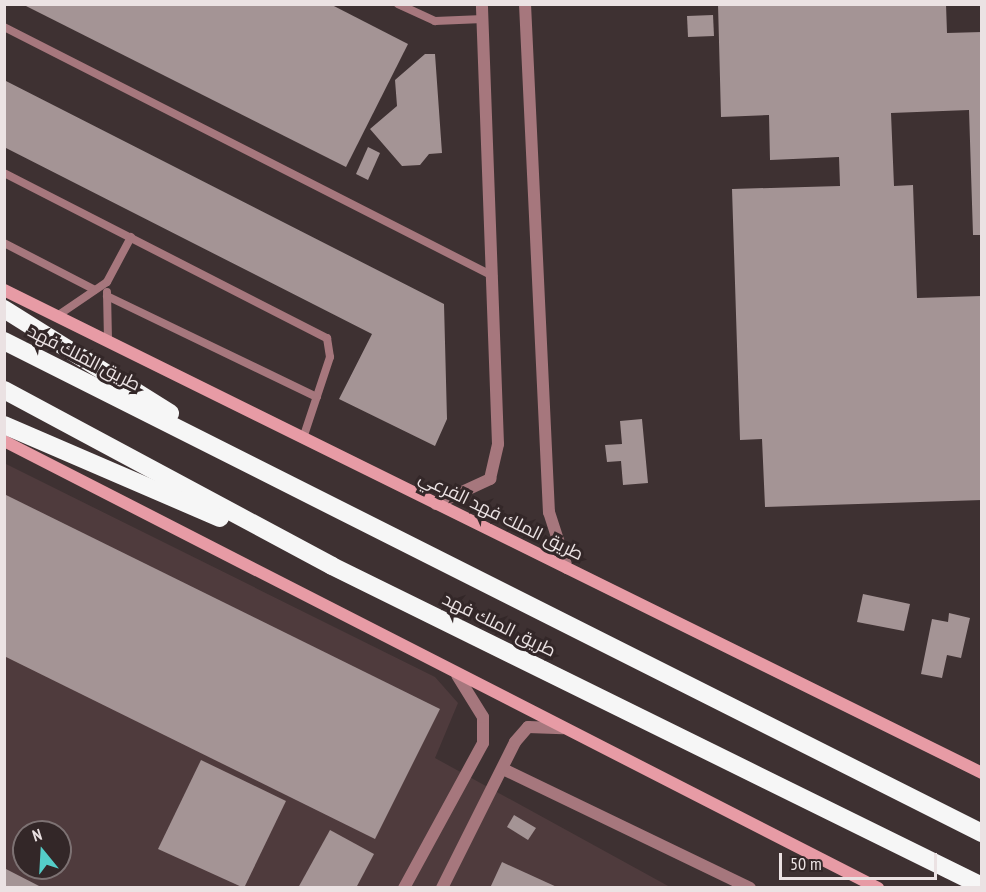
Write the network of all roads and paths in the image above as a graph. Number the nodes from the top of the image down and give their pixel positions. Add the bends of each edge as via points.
1 (398, 4) edge
2 (482, 4) edge
3 (525, 4) edge
4 (483, 19) junction
5 (4, 27) edge
6 (4, 173) edge
7 (131, 237) junction
8 (4, 243) edge
9 (494, 276) junction
10 (107, 282) junction
11 (4, 290) edge
12 (95, 290) junction
13 (107, 296) junction
14 (4, 309) edge
15 (57, 316) junction
16 (4, 341) edge
17 (108, 341) junction
18 (4, 390) edge
19 (317, 397) junction
20 (4, 425) edge
21 (303, 438) junction
22 (4, 441) edge
23 (262, 471) junction
24 (436, 504) junction
25 (332, 566) junction
26 (567, 568) junction
27 (457, 675) junction
28 (563, 728) junction
29 (503, 769) junction
30 (981, 773) edge
31 (981, 833) edge
32 (981, 886) edge
33 (404, 888) edge
34 (442, 888) edge
35 (750, 888) edge
36 (878, 888) edge

1 - 4 lane via 435,21
2 - 4 street
3 - 26 street via 549,512
4 - 9 street
5 - 9 lane
6 - 7 lane
7 - 10 lane
7 - 19 lane via 327,338 330,357
8 - 12 lane
9 - 24 street via 498,444 490,479
10 - 12 lane
10 - 13 lane
11 - 15 main road, طريق الملك فهد الفرعي
12 - 15 lane
13 - 17 lane
13 - 19 lane
14 - 23 highway
15 - 17 main road, طريق الملك فهد الفرعي
16 - 23 highway, طريق الملك فهد
17 - 21 main road, طريق الملك فهد الفرعي
18 - 25 highway, طريق الملك فهد
19 - 21 lane
20 - 25 highway
21 - 24 main road, طريق الملك فهد الفرعي
22 - 27 main road
23 - 31 highway, طريق الملك فهد
24 - 26 main road, طريق الملك فهد الفرعي
25 - 32 highway, طريق الملك فهد
26 - 30 main road, طريق الملك فهد الفرعي
27 - 28 main road
27 - 33 street via 483,717 483,743
28 - 29 street via 528,728
28 - 36 main road
29 - 34 street
29 - 35 street

